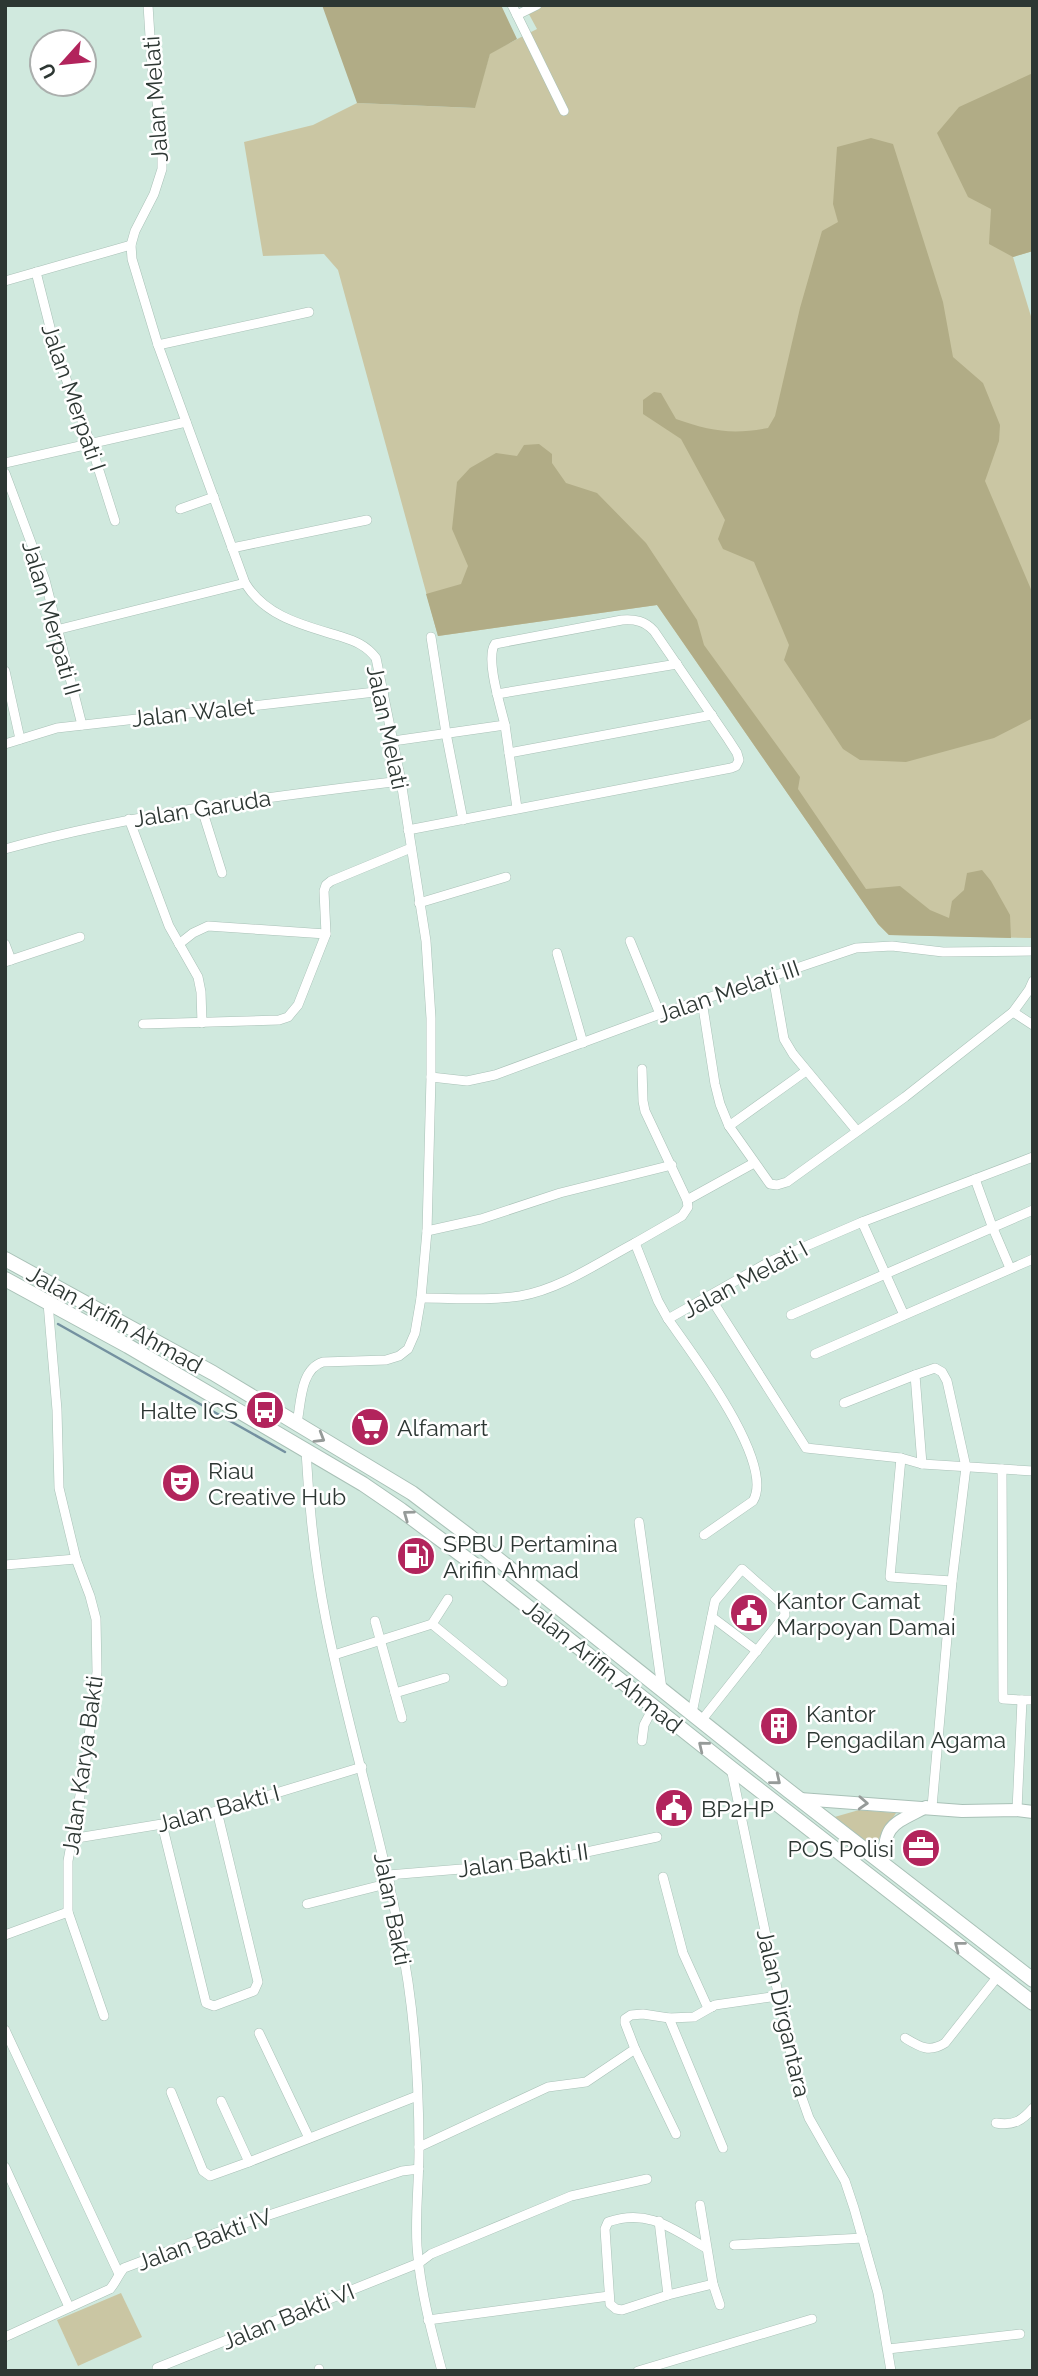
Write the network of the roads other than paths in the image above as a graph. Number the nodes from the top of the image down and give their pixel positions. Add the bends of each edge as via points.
1 (148, 5) edge
2 (512, 5) edge
3 (537, 5) edge
4 (517, 15) junction
5 (564, 111) dead end
6 (131, 245) junction
7 (36, 272) junction
8 (5, 281) edge
9 (309, 312) dead end
10 (158, 345) junction
11 (186, 422) junction
12 (90, 442) junction
13 (5, 463) edge
14 (5, 473) edge
15 (214, 497) junction
16 (180, 509) dead end
17 (367, 520) dead end
18 (115, 521) dead end
19 (232, 548) junction
20 (246, 583) junction
21 (56, 630) junction
22 (431, 637) dead end
23 (677, 664) junction
24 (5, 671) edge
25 (384, 691) junction
26 (497, 694) junction
27 (712, 715) junction
28 (82, 724) junction
29 (505, 725) junction
30 (446, 733) junction
31 (20, 739) junction
32 (393, 741) junction
33 (5, 744) edge
34 (509, 753) junction
35 (401, 781) junction
36 (201, 806) junction
37 (517, 808) junction
38 (129, 819) junction
39 (463, 820) junction
40 (408, 830) junction
41 (411, 848) junction
42 (5, 849) edge
43 (222, 873) dead end
44 (506, 877) dead end
45 (419, 903) junction
46 (326, 934) junction
47 (80, 937) dead end
48 (630, 941) dead end
49 (5, 944) edge
50 (179, 944) junction
51 (1033, 951) edge
52 (557, 953) dead end
53 (8, 961) edge
54 (773, 976) junction
55 (1033, 981) edge
56 (702, 1001) junction
57 (1013, 1012) junction
58 (660, 1014) junction
59 (202, 1023) junction
60 (144, 1024) dead end
61 (1033, 1025) edge
62 (583, 1043) junction
63 (642, 1069) dead end
64 (806, 1071) junction
65 (431, 1077) junction
66 (729, 1126) junction
67 (857, 1130) junction
68 (1033, 1157) edge
69 (754, 1163) junction
70 (672, 1165) junction
71 (975, 1179) junction
72 (687, 1200) junction
73 (1033, 1210) edge
74 (862, 1222) junction
75 (992, 1226) junction
76 (427, 1231) junction
77 (635, 1243) junction
78 (5, 1259) edge
79 (1033, 1259) edge
80 (1010, 1268) junction
81 (885, 1274) junction
82 (5, 1279) edge
83 (710, 1297) junction
84 (421, 1298) junction
85 (48, 1303) junction
86 (791, 1315) dead end
87 (904, 1315) junction
88 (668, 1320) junction
89 (815, 1354) dead end
90 (915, 1375) junction
91 (844, 1403) dead end
92 (297, 1423) junction
93 (306, 1451) junction
94 (901, 1458) junction
95 (922, 1464) junction
96 (966, 1467) junction
97 (1002, 1469) junction
98 (1033, 1471) edge
99 (639, 1522) dead end
100 (704, 1535) dead end
101 (76, 1559) junction
102 (5, 1564) edge
103 (952, 1581) junction
104 (448, 1599) dead end
105 (712, 1617) junction
106 (573, 1619) junction
107 (375, 1621) dead end
108 (432, 1624) junction
109 (562, 1634) junction
110 (381, 1642) junction
111 (757, 1651) junction
112 (334, 1655) junction
113 (445, 1678) dead end
114 (503, 1682) dead end
115 (662, 1689) junction
116 (396, 1693) junction
117 (1022, 1700) junction
118 (1033, 1700) edge
119 (654, 1706) junction
120 (697, 1717) junction
121 (402, 1718) dead end
122 (642, 1741) dead end
123 (362, 1767) junction
124 (731, 1768) junction
125 (800, 1799) junction
126 (929, 1807) junction
127 (1017, 1810) junction
128 (217, 1811) junction
129 (1033, 1812) edge
130 (162, 1824) junction
131 (657, 1837) dead end
132 (71, 1839) junction
133 (883, 1864) junction
134 (663, 1877) dead end
135 (389, 1879) junction
136 (307, 1904) dead end
137 (68, 1912) junction
138 (5, 1935) edge
139 (998, 1976) junction
140 (1033, 1980) edge
141 (778, 1996) junction
142 (1033, 2003) edge
143 (712, 2007) junction
144 (104, 2016) dead end
145 (669, 2018) junction
146 (5, 2030) edge
147 (259, 2033) dead end
148 (905, 2038) dead end
149 (635, 2049) junction
150 (172, 2092) dead end
151 (417, 2096) junction
152 (221, 2101) dead end
153 (1033, 2108) edge
154 (996, 2123) dead end
155 (676, 2134) dead end
156 (309, 2138) junction
157 (419, 2147) junction
158 (723, 2147) dead end
159 (249, 2162) junction
160 (5, 2167) edge
161 (419, 2169) junction
162 (647, 2179) dead end
163 (700, 2205) dead end
164 (659, 2221) junction
165 (863, 2238) junction
166 (734, 2245) dead end
167 (706, 2248) junction
168 (419, 2263) junction
169 (119, 2274) junction
170 (713, 2284) junction
171 (668, 2295) junction
172 (609, 2296) junction
173 (720, 2305) dead end
174 (69, 2307) junction
175 (812, 2319) dead end
176 (428, 2320) junction
177 (1020, 2334) dead end
178 (5, 2337) edge
179 (888, 2349) junction
180 (666, 2367) edge
181 (158, 2368) dead end
182 (442, 2371) edge
183 (638, 2371) edge
184 (891, 2371) edge

1 - 6 street, Jalan Melati via 162,169
2 - 4 street
3 - 4 street
4 - 5 street
6 - 7 street
6 - 10 street, Jalan Melati
7 - 8 street
7 - 12 street, Jalan Merpati I via 57,355
9 - 10 street
10 - 11 street, Jalan Melati
11 - 12 street
11 - 15 street, Jalan Melati
12 - 13 street
12 - 18 street, Jalan Merpati I
14 - 21 street, Jalan Merpati II via 45,580
15 - 16 street
15 - 19 street, Jalan Melati
17 - 19 street
19 - 20 street, Jalan Melati
20 - 21 street
20 - 25 street, Jalan Melati via 260,603 277,614 363,644 376,658
21 - 28 street, Jalan Merpati II
22 - 30 street
23 - 26 street
23 - 26 street via 650,626 622,620 495,644 491,654
23 - 27 street
24 - 31 street
25 - 28 street, Jalan Walet
25 - 32 street, Jalan Melati
26 - 29 street
27 - 34 street
27 - 37 street via 739,758 731,768
28 - 31 street, Jalan Walet
29 - 30 street
29 - 34 street
30 - 32 street
30 - 39 street
31 - 33 street, Jalan Walet
32 - 35 street, Jalan Melati
34 - 37 street
35 - 36 street, Jalan Garuda
35 - 40 street, Jalan Melati
36 - 38 street, Jalan Garuda
36 - 43 street
37 - 39 street
38 - 42 street, Jalan Garuda
38 - 50 street
39 - 40 street
40 - 41 street, Jalan Melati
41 - 45 street, Jalan Melati
41 - 46 street via 326,885
44 - 45 street
45 - 65 street, Jalan Melati via 426,941
46 - 50 street via 213,926 199,929
46 - 59 street via 304,993 288,1017
47 - 53 street
48 - 58 street
49 - 53 street
50 - 59 street via 198,977
51 - 54 street, Jalan Melati III via 873,946
52 - 62 street
54 - 56 street, Jalan Melati III
54 - 64 street via 781,1031
55 - 57 street
56 - 58 street, Jalan Melati III
56 - 66 street via 715,1084
57 - 61 street
57 - 67 street
58 - 62 street, Jalan Melati III
59 - 60 street
62 - 65 street, Jalan Melati III via 478,1079
63 - 70 street via 645,1111
64 - 66 street
64 - 67 street
65 - 76 street, Jalan Melati
66 - 69 street
67 - 69 street via 780,1185 770,1184
68 - 71 street, Jalan Melati I
69 - 72 street
70 - 72 street
70 - 76 street
71 - 74 street, Jalan Melati I
71 - 75 street
72 - 77 street via 685,1213
73 - 75 street
74 - 81 street
74 - 83 street, Jalan Melati I via 769,1262
75 - 80 street
75 - 81 street
76 - 84 street, Jalan Melati
77 - 84 street via 574,1276 522,1296
77 - 88 street, Jalan Melati I
78 - 92 main road, Jalan Arifin Ahmad
79 - 80 street
80 - 87 street
81 - 86 street
81 - 87 street
82 - 85 main road, Jalan Arifin Ahmad
83 - 88 street, Jalan Melati I
83 - 94 street via 806,1448
84 - 92 street, Jalan Melati via 411,1344 399,1356 313,1367
85 - 93 main road, Jalan Arifin Ahmad
85 - 101 street, Jalan Karya Bakti via 59,1488
87 - 89 street
88 - 100 street via 739,1427 754,1471 757,1494 753,1501
90 - 91 street
90 - 95 street
90 - 96 street via 932,1368 944,1376
92 -> 106 main road, Jalan Arifin Ahmad via 412,1493
109 -> 93 main road, Jalan Arifin Ahmad via 401,1510
93 - 112 street, Jalan Bakti via 309,1517
94 - 95 street
94 - 103 street via 890,1577
95 - 96 street
96 - 97 street
96 - 103 street
97 - 98 street
97 - 117 street via 1003,1699
99 - 115 street
101 - 102 street
101 - 132 street, Jalan Karya Bakti via 96,1619 97,1672
103 - 126 street
104 - 108 street
105 - 111 street
105 - 111 street via 715,1601 742,1569 784,1606 785,1615
105 - 120 street
106 - 109 main road
106 - 115 main road, Jalan Arifin Ahmad
107 - 110 street
108 - 110 street
108 - 114 street
109 - 119 main road, Jalan Arifin Ahmad
110 - 112 street
110 - 116 street
111 - 120 street
112 - 123 street, Jalan Bakti
113 - 116 street
115 - 120 main road, Jalan Arifin Ahmad
116 - 121 street
117 - 118 street
117 - 127 street
119 - 122 street
124 -> 119 main road, Jalan Arifin Ahmad
120 -> 125 main road, Jalan Arifin Ahmad
123 - 128 street, Jalan Bakti I
123 - 135 street, Jalan Bakti
139 -> 124 main road, Jalan Arifin Ahmad
124 - 141 street, Jalan Dirgantara
125 -> 126 main road
125 - 133 main road, Jalan Arifin Ahmad
126 - 127 main road
126 - 133 main road via 889,1830
127 - 129 main road
128 - 130 street, Jalan Bakti I
128 - 130 street via 258,1982 254,1991 214,2006 206,2003
130 - 132 street, Jalan Bakti I
131 - 135 street, Jalan Bakti II via 535,1863
132 - 137 street, Jalan Karya Bakti
133 - 140 main road, Jalan Arifin Ahmad
134 - 143 street via 683,1953 707,2006
135 - 136 street, Jalan Bakti II
135 - 151 street, Jalan Bakti via 412,2014
137 - 138 street
137 - 144 street, Jalan Karya Bakti
139 - 142 main road, Jalan Arifin Ahmad
139 - 148 street via 945,2043 924,2049
141 - 143 street
141 - 165 street, Jalan Dirgantara via 802,2099 845,2181
143 - 145 street via 694,2017
145 - 149 street via 627,2017 625,2026
145 - 158 street
146 - 169 street
147 - 156 street
149 - 155 street
149 - 157 street via 586,2082 548,2087
150 - 159 street via 207,2175
151 - 156 street
151 - 157 street, Jalan Bakti
152 - 159 street
153 - 154 street via 1017,2123
156 - 159 street
157 - 161 street, Jalan Bakti
160 - 174 street
161 - 168 street, Jalan Bakti
161 - 169 street, Jalan Bakti IV via 228,2229
162 - 168 street, Jalan Bakti VI via 571,2196
163 - 167 street
164 - 167 street
164 - 171 street
164 - 172 street via 636,2216 607,2223
165 - 166 street
165 - 179 street, Jalan Dirgantara
167 - 170 street
168 - 176 street, Jalan Bakti
168 - 181 street, Jalan Bakti VI
169 - 174 street, Jalan Bakti IV via 110,2289
170 - 171 street
170 - 173 street
171 - 172 street via 622,2310 612,2306
172 - 176 street
174 - 178 street, Jalan Bakti IV
175 - 180 street
176 - 182 street, Jalan Bakti
177 - 179 street
179 - 184 street, Jalan Dirgantara
180 - 183 street

